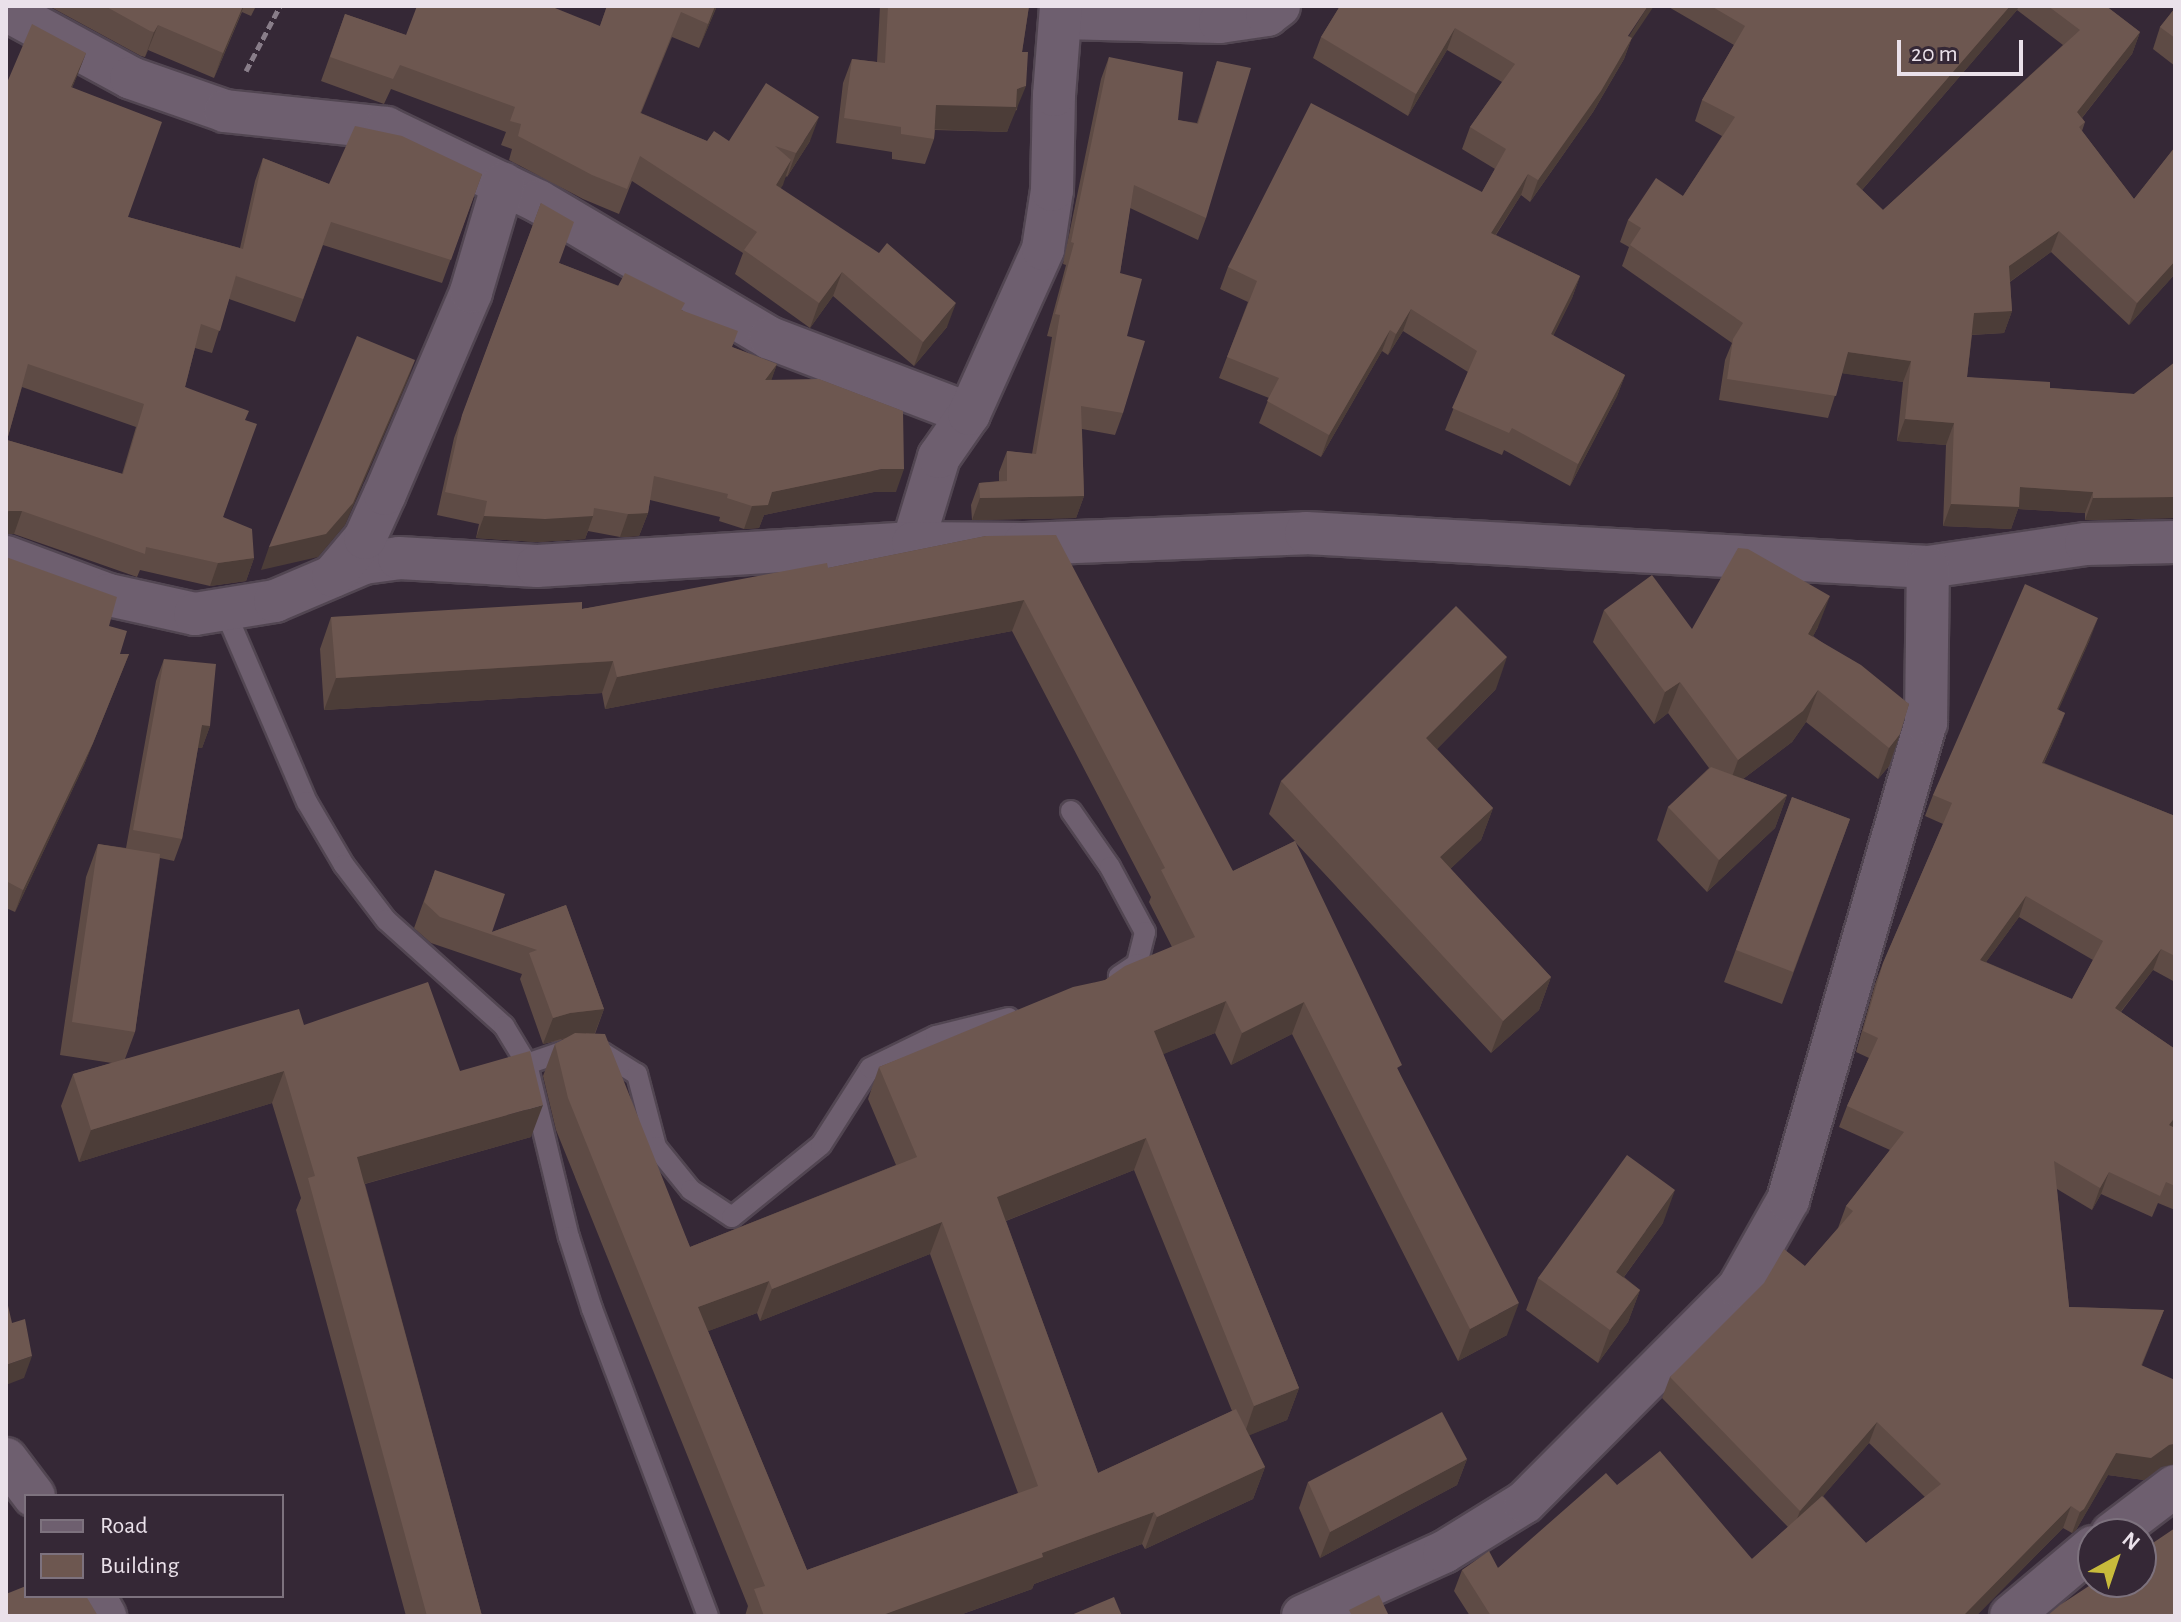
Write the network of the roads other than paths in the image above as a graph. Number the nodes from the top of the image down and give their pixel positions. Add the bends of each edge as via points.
1 (1279, 6) edge
2 (6, 10) edge
3 (1061, 12) edge
4 (503, 184) junction
5 (969, 414) junction
6 (2175, 542) edge
7 (913, 543) junction
8 (6, 557) edge
9 (1928, 567) junction
10 (332, 577) junction
11 (225, 611) junction
12 (1071, 811) dead end
13 (1101, 990) edge
14 (1029, 1014) edge
15 (527, 1064) junction
16 (6, 1459) edge
17 (2175, 1486) edge
18 (32, 1494) edge
19 (2133, 1518) edge
20 (2077, 1560) edge
21 (95, 1598) edge
22 (105, 1616) edge
23 (708, 1616) edge
24 (1303, 1616) edge
25 (2011, 1616) edge

1 - 3 street via 1267,15 1220,22
2 - 4 street via 131,78 225,111 386,128
3 - 5 street via 1052,190 1043,249
4 - 5 street via 770,338
4 - 10 street via 471,292 385,494 365,538
5 - 7 street via 939,457
6 - 9 street via 2086,544
7 - 9 street via 1306,533
7 - 10 street via 537,566 399,558 364,563
8 - 11 street via 109,595 195,614
9 - 24 street via 1926,723 1788,1200 1739,1287 1525,1502 1444,1552
10 - 11 street via 275,601
11 - 15 lane via 307,802 344,865 386,920 504,1026
12 - 13 lane via 1110,867 1145,932 1137,964
14 - 15 lane via 936,1036 870,1068 821,1145 732,1217 691,1190 656,1147 637,1074 603,1053 561,1052
15 - 23 lane via 592,1309
16 - 18 street
17 - 19 street
20 - 25 street
21 - 22 street

